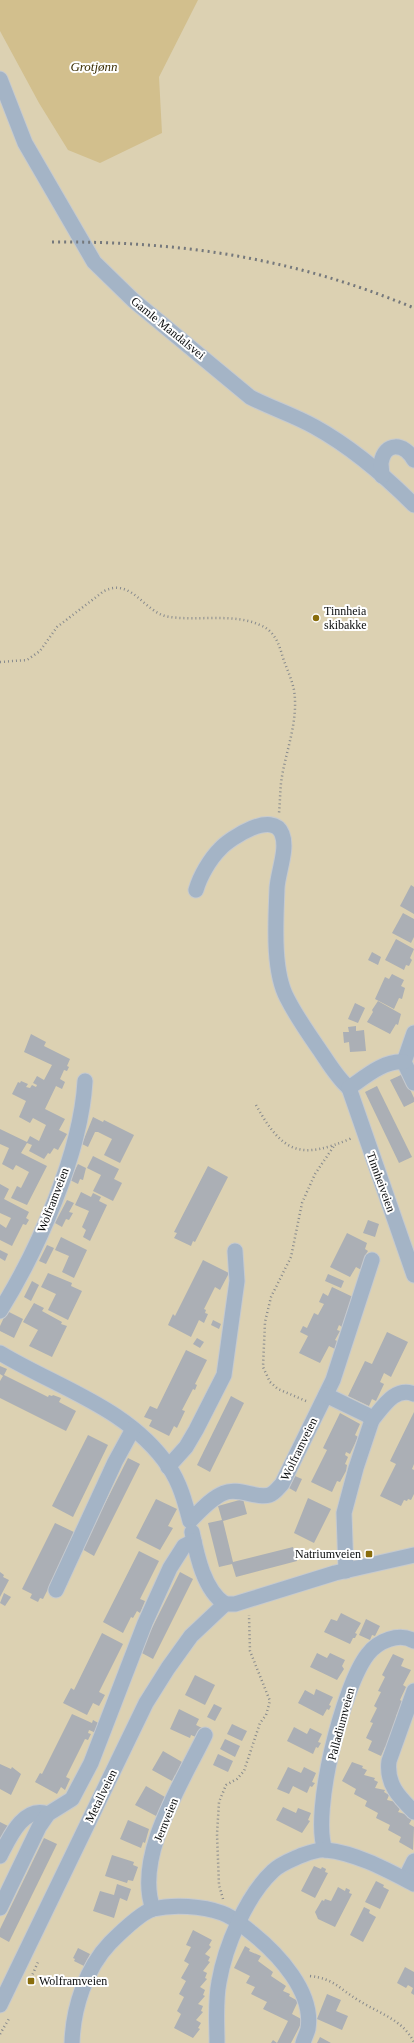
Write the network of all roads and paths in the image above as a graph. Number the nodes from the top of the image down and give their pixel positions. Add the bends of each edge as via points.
1 (0, 79) edge
2 (414, 460) edge
3 (382, 476) junction
4 (414, 505) edge
5 (0, 662) edge
6 (278, 828) junction
7 (196, 890) dead end
8 (414, 1033) edge
9 (404, 1062) junction
10 (85, 1081) dead end
11 (414, 1083) edge
12 (348, 1088) junction
13 (256, 1105) dead end
14 (363, 1133) junction
15 (334, 1146) junction
16 (235, 1251) dead end
17 (372, 1260) dead end
18 (414, 1275) edge
19 (0, 1311) edge
20 (0, 1353) edge
21 (414, 1394) edge
22 (323, 1401) junction
23 (372, 1420) junction
24 (133, 1429) junction
25 (168, 1467) junction
26 (190, 1521) junction
27 (194, 1541) junction
28 (414, 1555) edge
29 (346, 1571) junction
30 (56, 1590) dead end
31 (246, 1601) junction
32 (225, 1604) junction
33 (414, 1641) edge
34 (414, 1691) edge
35 (205, 1735) dead end
36 (414, 1812) edge
37 (48, 1814) junction
38 (325, 1850) junction
39 (0, 1856) edge
40 (414, 1861) edge
41 (409, 1881) edge
42 (0, 1908) edge
43 (153, 1909) junction
44 (223, 1913) junction
45 (240, 1922) junction
46 (296, 1980) junction
47 (0, 2004) edge
48 (414, 2042) edge
49 (72, 2043) edge
50 (217, 2043) edge
51 (303, 2043) edge

1 - 3 street, Gamle Mandalsvei via 36,164 83,245 103,273 250,397 331,436
2 - 3 street via 404,448 394,447 386,452 381,463
3 - 4 street, Gamle Mandalsvei
5 - 6 path via 27,660 40,651 57,627 104,590 112,587 121,587 166,617 204,617 260,624 270,630 278,641 294,690 295,717 281,782
6 - 7 street via 257,826 234,838 216,853
6 - 12 street via 283,835 284,844 278,887 277,943 281,983 286,998 301,1023
8 - 9 street
9 - 11 street
9 - 12 street via 387,1064
10 - 19 street, Wolframveien via 77,1128 52,1206 13,1291
12 - 14 street, Tinnheiveien
13 - 15 path via 284,1144 304,1150
14 - 15 path
14 - 18 street, Tinnheiveien
15 - 22 path via 315,1174 302,1203 291,1257 271,1297 265,1322 263,1368 270,1382 278,1389
16 - 25 street via 236,1294 224,1375 186,1447
17 - 22 street, Wolframveien
20 - 24 street via 106,1409
21 - 23 street via 406,1391 399,1393 390,1399
22 - 23 street via 367,1415
22 - 26 street, Wolframveien via 290,1470 273,1494 268,1496 224,1492
23 - 29 street via 344,1513
24 - 25 street
24 - 30 street via 115,1462
25 - 26 street via 184,1499
26 - 27 street
27 - 32 street via 209,1585 218,1599
27 - 37 street, Metallveien via 184,1546 170,1568 144,1623 91,1763 72,1799
28 - 29 street
29 - 31 street
31 - 32 street
31 - 44 path via 250,1652 270,1701 244,1771 237,1779 226,1785 219,1802 217,1834
32 - 47 street, Metallveien via 191,1636 146,1703
33 - 38 street, Palladiumveien via 403,1637 380,1642 368,1653 352,1683 345,1701 329,1768 321,1827
34 - 36 street via 393,1749 388,1771 395,1791
35 - 43 street, Jernveien via 172,1803 153,1853 148,1889
37 - 39 street, Metallveien via 36,1813 18,1824
37 - 42 street, Metallveien via 39,1827
38 - 41 street via 361,1860
38 - 45 street via 310,1852 274,1870 262,1882
40 - 41 street
43 - 44 street via 206,1908
43 - 49 street via 121,1932 96,1960 82,1993
44 - 45 street
45 - 46 street via 270,1948
45 - 50 street via 230,1944 219,1981 216,2002
46 - 48 path via 308,1976 322,1977 338,1984 358,2000 391,2017 410,2033
46 - 51 street via 308,2010 308,2029

